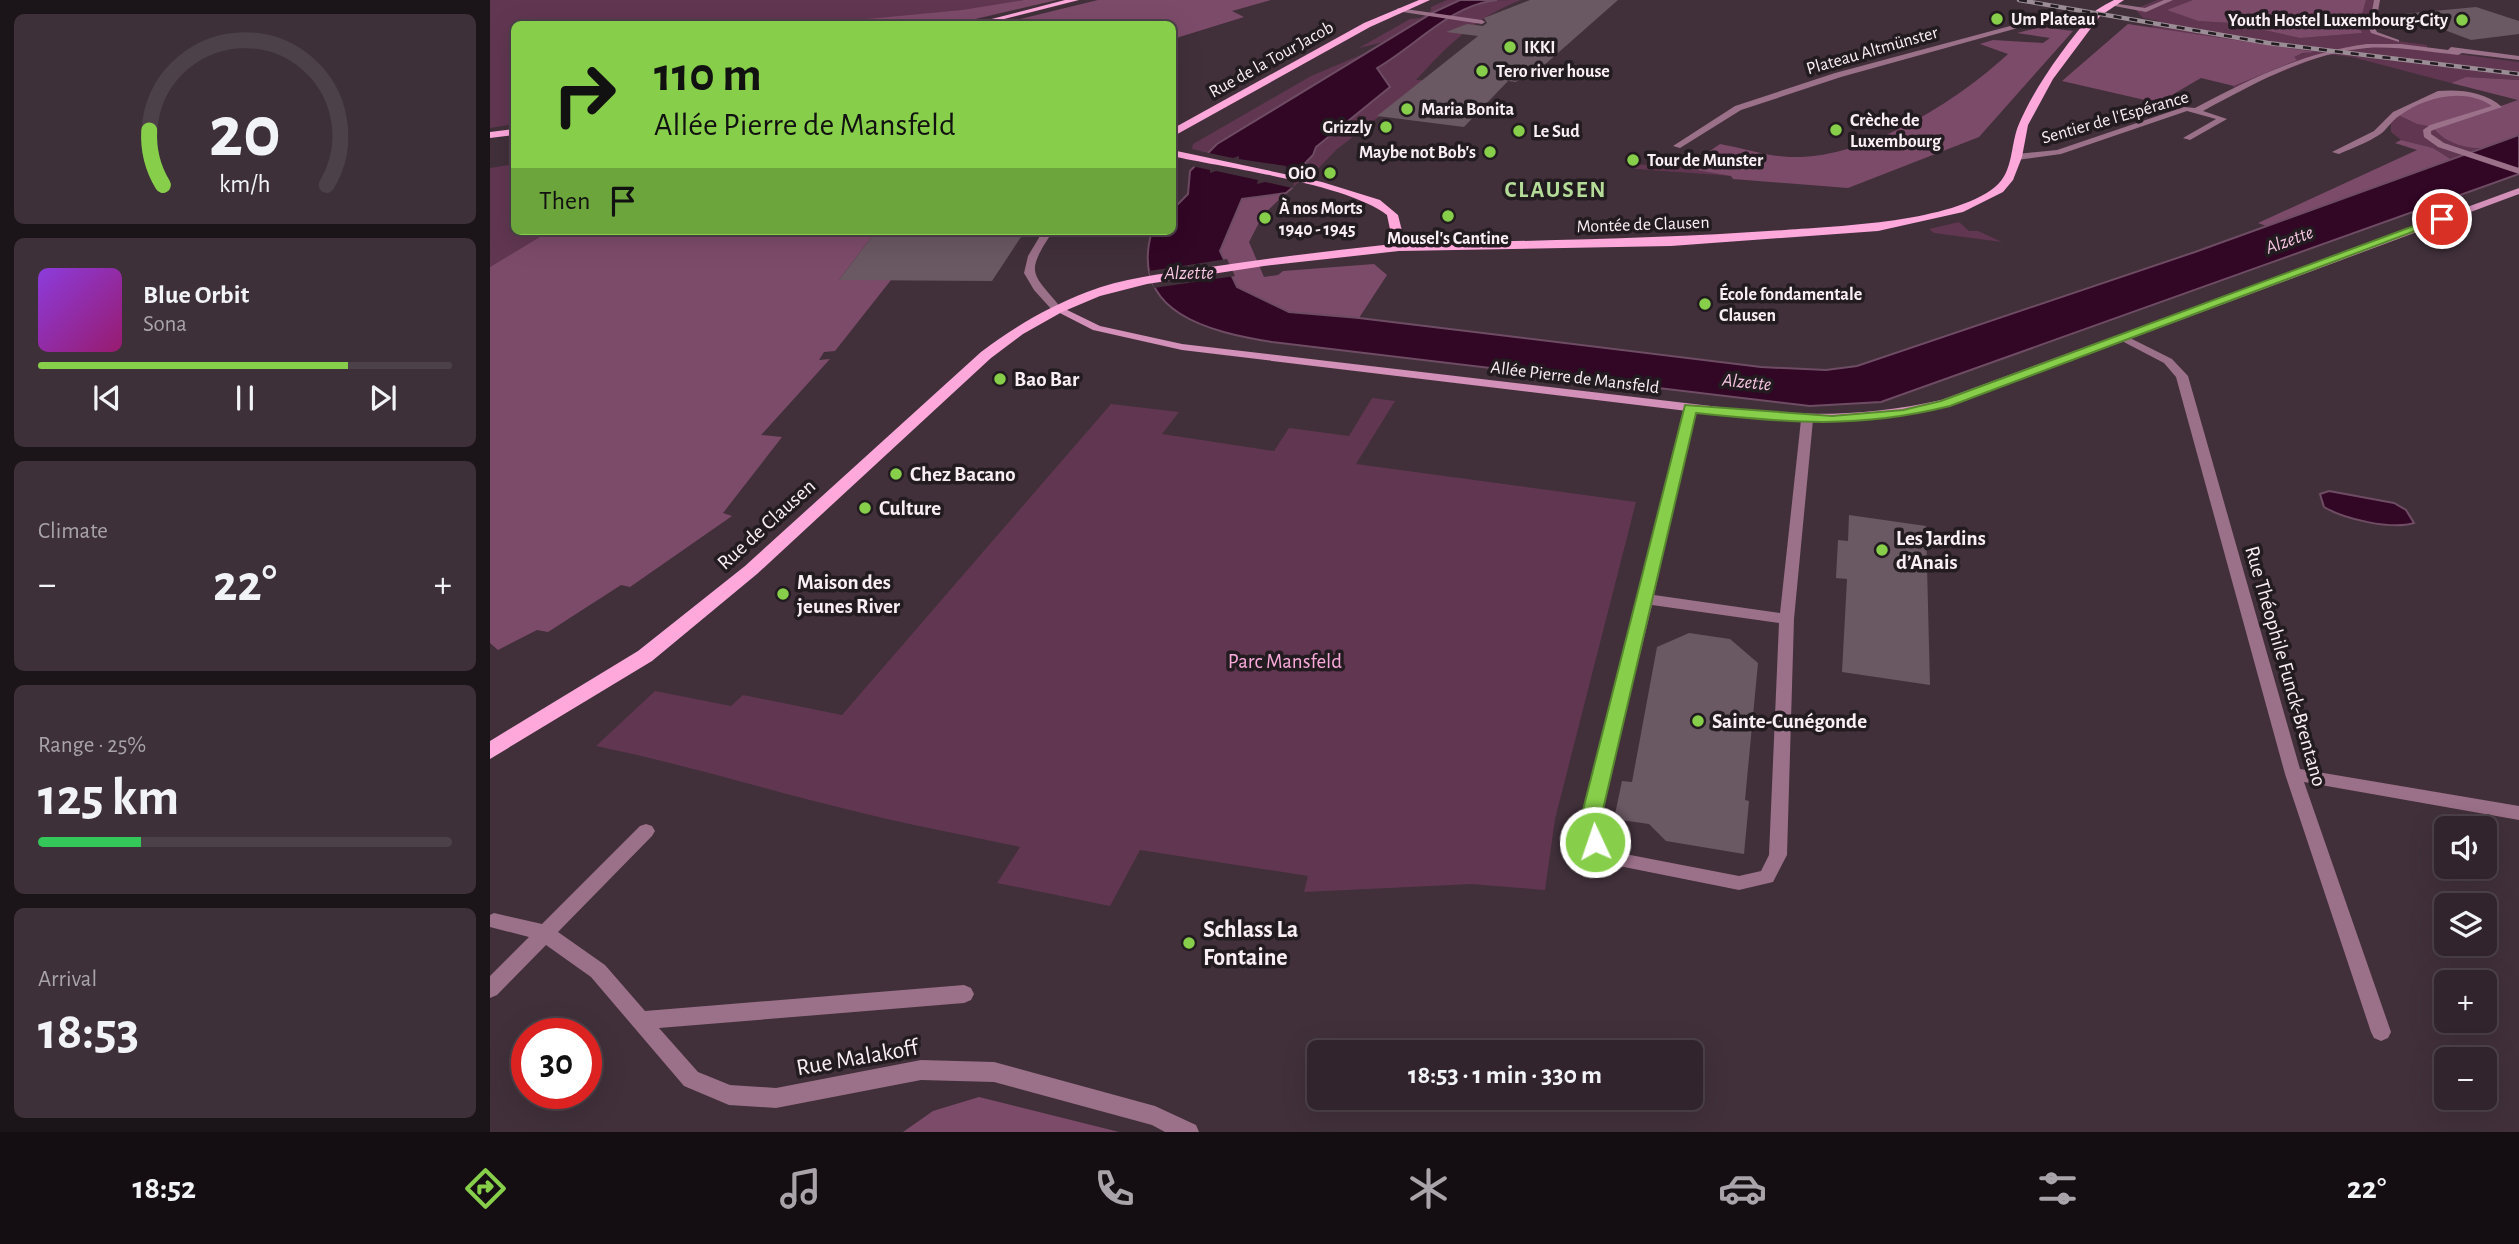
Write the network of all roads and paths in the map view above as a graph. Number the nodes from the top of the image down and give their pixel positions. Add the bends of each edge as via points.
1 (1074, 0) edge
2 (1426, 0) edge
3 (2170, 0) edge
4 (2377, 0) edge
5 (2116, 2) edge
6 (1398, 10) junction
7 (988, 21) edge
8 (1482, 22) dead end
9 (2087, 26) junction
10 (2459, 50) junction
11 (2519, 58) edge
12 (2196, 111) junction
13 (511, 132) edge
14 (1176, 132) edge
15 (490, 135) edge
16 (2187, 138) dead end
17 (1677, 146) dead end
18 (2336, 152) dead end
19 (1176, 154) edge
20 (2017, 158) junction
21 (2519, 171) edge
22 (2519, 191) edge
23 (1046, 235) edge
24 (1399, 247) junction
25 (1057, 309) junction
26 (2124, 338) junction
27 (1690, 408) junction
28 (1807, 420) junction
29 (1646, 599) junction
30 (1787, 620) junction
31 (490, 751) edge
32 (2293, 774) junction
33 (2519, 813) edge
34 (646, 831) dead end
35 (494, 921) dead end
36 (544, 933) junction
37 (490, 989) edge
38 (964, 994) dead end
39 (642, 1020) junction
40 (2381, 1032) dead end
41 (1188, 1132) edge

1 - 7 main road
2 - 6 main road, Rue de la Tour Jacob
3 - 5 street via 2146,9
4 - 10 street via 2374,33
5 - 9 main road, Montée de Clausen
6 - 8 street
6 - 14 main road, Rue de la Tour Jacob
9 - 17 street, Plateau Altmünster via 2025,24 1826,79 1738,108
9 - 20 main road, Montée de Clausen via 2049,78 2023,125
10 - 11 street
10 - 12 street, Sentier de l'Espérance via 2366,46 2326,54
12 - 16 street via 2223,119
12 - 20 street, Sentier de l'Espérance via 2187,109 2058,152
13 - 15 main road
18 - 21 street via 2377,132 2396,114 2441,93 2461,93 2498,107 2427,130 2432,140
19 - 24 main road via 1357,197 1390,211
20 - 24 main road, Montée de Clausen via 1999,190 1979,202 1902,224 1671,242
22 - 26 main road, Allée Pierre de Mansfeld
23 - 25 street via 1027,266 1028,278
24 - 25 main road, Montée de Clausen via 1147,280 1095,293
25 - 27 main road, Allée Pierre de Mansfeld via 1097,328 1182,347
25 - 31 main road, Rue de Clausen via 986,355 751,570 645,656
26 - 28 main road, Allée Pierre de Mansfeld via 1945,404 1869,418
26 - 32 street, Rue Théophile Funck-Brentano via 2168,361 2182,376
27 - 28 main road, Allée Pierre de Mansfeld
27 - 29 street
28 - 30 street
29 - 30 street
29 - 30 street via 1591,818 1595,842 1615,859 1739,883 1767,877 1778,855
32 - 33 street
32 - 40 street, Rue Théophile Funck-Brentano
34 - 36 street
35 - 36 street, Rue Malakoff
36 - 37 street
36 - 39 street, Rue Malakoff via 598,971
38 - 39 street
39 - 41 street, Rue Malakoff via 691,1079 729,1095 776,1098 921,1070 994,1072 1155,1116

